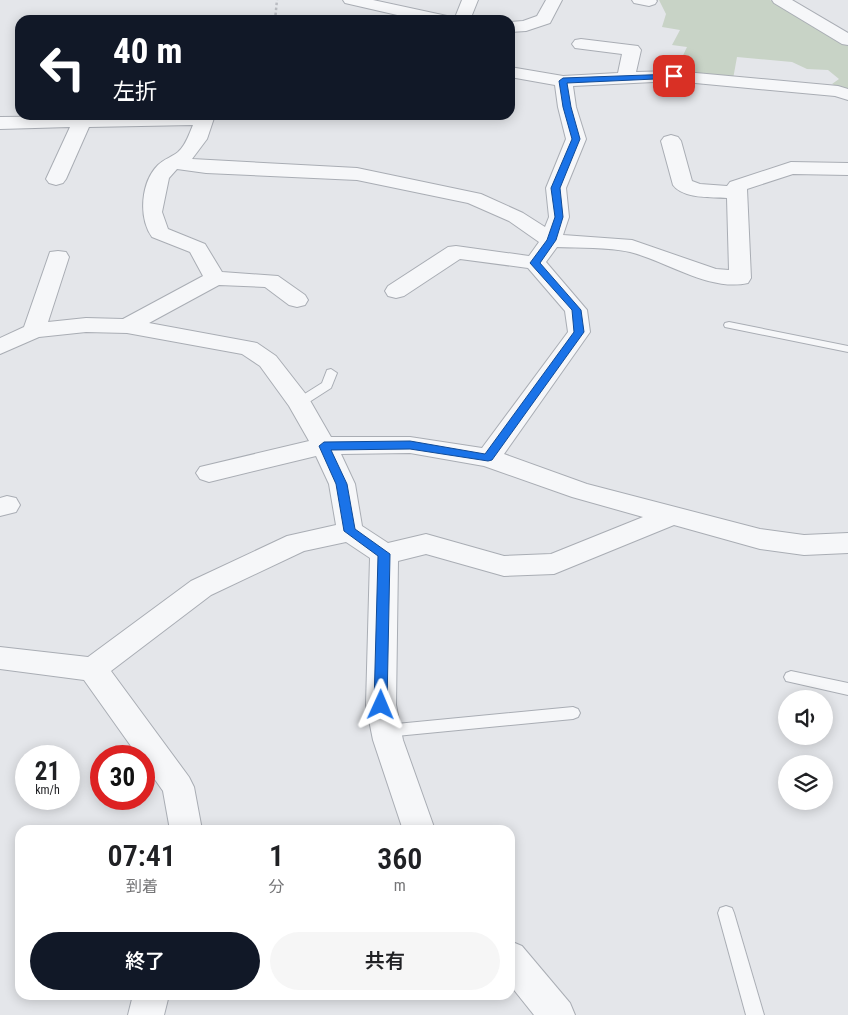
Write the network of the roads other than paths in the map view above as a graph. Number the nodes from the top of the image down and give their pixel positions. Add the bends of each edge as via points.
1 (351, 0) edge
2 (470, 0) edge
3 (554, 0) edge
4 (780, 0) edge
5 (418, 15) edge
6 (464, 15) edge
7 (515, 27) edge
8 (848, 40) edge
9 (581, 44) dead end
10 (515, 73) edge
11 (626, 78) junction
12 (563, 81) junction
13 (848, 95) edge
14 (131, 120) edge
15 (204, 120) edge
16 (82, 122) junction
17 (0, 123) edge
18 (671, 141) dead end
19 (174, 163) junction
20 (848, 169) edge
21 (56, 180) dead end
22 (737, 193) junction
23 (551, 240) junction
24 (58, 257) dead end
25 (535, 263) junction
26 (215, 278) junction
27 (396, 291) dead end
28 (297, 300) dead end
29 (729, 325) dead end
30 (127, 326) junction
31 (34, 331) junction
32 (0, 347) edge
33 (848, 349) edge
34 (331, 373) dead end
35 (298, 403) junction
36 (324, 446) junction
37 (488, 458) junction
38 (209, 473) dead end
39 (672, 515) junction
40 (350, 531) junction
41 (848, 543) edge
42 (384, 554) junction
43 (0, 658) edge
44 (93, 669) junction
45 (791, 677) dead end
46 (848, 689) edge
47 (573, 713) dead end
48 (386, 731) junction
49 (185, 825) edge
50 (417, 825) edge
51 (726, 913) dead end
52 (515, 965) edge
53 (149, 1000) edge
54 (146, 1015) edge
55 (553, 1015) edge
56 (755, 1015) edge

1 - 5 street
2 - 6 street
3 - 7 street via 544,19
4 - 8 street
9 - 11 street via 632,50
10 - 12 street
11 - 12 street
11 - 13 street via 674,76 838,91
12 - 23 street via 576,139 556,188 559,217
14 - 16 street
15 - 19 street via 197,139 185,156
16 - 17 street
16 - 21 street
18 - 22 street via 684,185 697,190
19 - 23 street via 357,174 377,178 474,198 516,218
19 - 26 street via 159,177 152,212 159,233 198,248
20 - 22 street via 791,168 737,186
22 - 23 street via 740,278 713,275 632,246
23 - 25 street
24 - 31 street
25 - 27 street via 456,252
25 - 37 street via 576,310 579,332
26 - 28 street via 270,281
26 - 30 street
29 - 33 lane
30 - 31 street via 86,324
30 - 35 street via 249,348 268,361
31 - 32 street
34 - 35 lane via 327,385
35 - 36 street
36 - 37 street via 410,445
36 - 38 street
36 - 40 street via 342,484
37 - 39 street via 580,491
39 - 41 street via 760,539 804,544
39 - 42 street via 554,564 504,566 426,544
40 - 42 street
40 - 44 street via 297,543 201,588
42 - 48 street via 381,705
43 - 44 street
44 - 49 street via 178,787
45 - 46 lane
47 - 48 lane
48 - 50 street
51 - 56 lane
52 - 55 street
53 - 54 street

